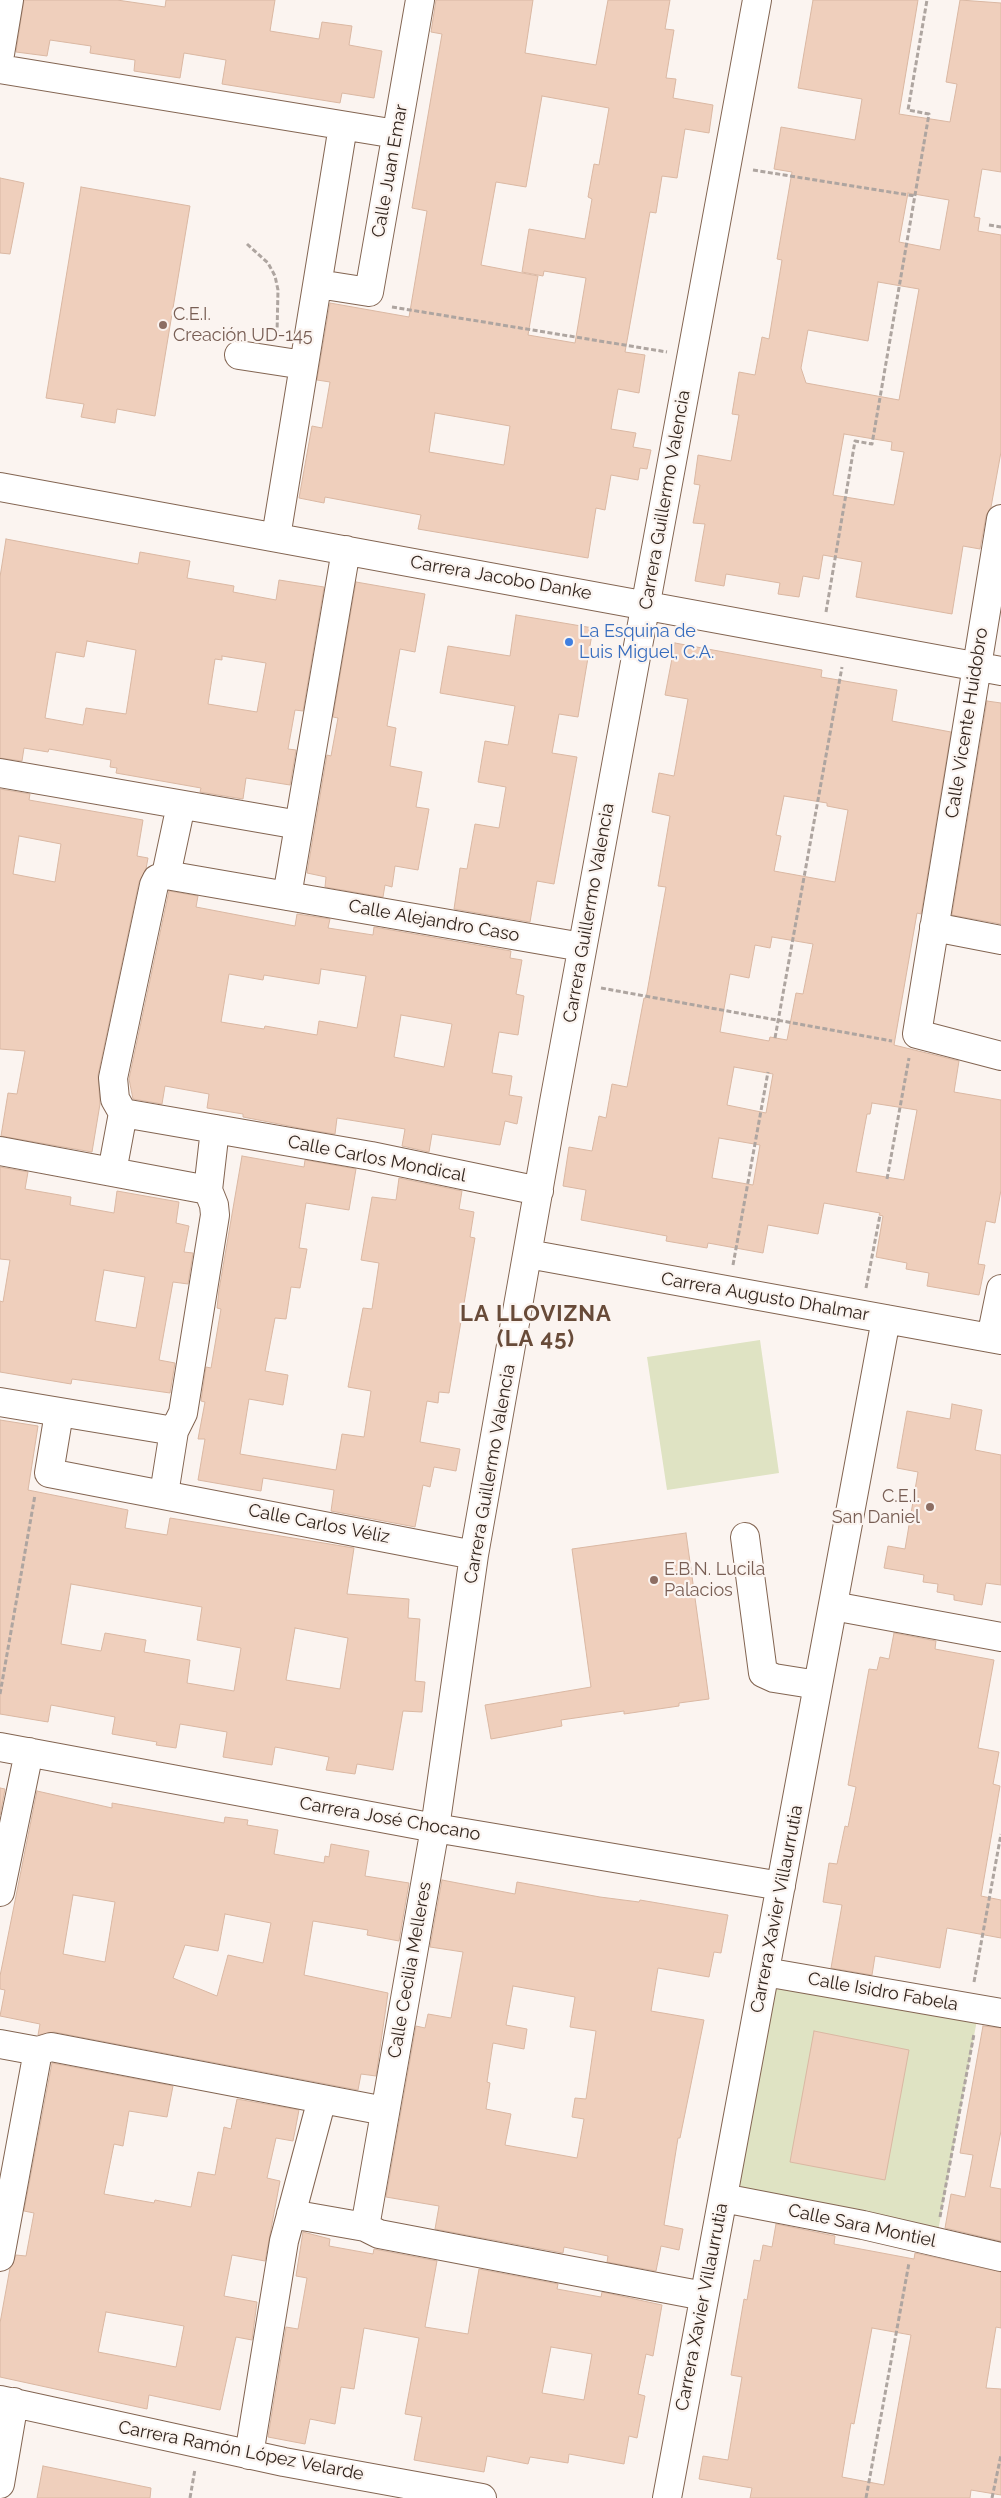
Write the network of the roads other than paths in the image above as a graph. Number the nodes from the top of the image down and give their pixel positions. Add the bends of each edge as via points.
1 (9, 0) edge
2 (420, 0) edge
3 (758, 0) edge
4 (0, 54) edge
5 (0, 69) edge
6 (344, 126) junction
7 (396, 134) junction
8 (318, 284) junction
9 (239, 354) dead end
10 (293, 363) junction
11 (0, 488) edge
12 (1001, 519) edge
13 (276, 537) junction
14 (346, 550) junction
15 (646, 605) junction
16 (988, 669) edge
17 (0, 773) edge
18 (182, 805) junction
19 (298, 825) junction
20 (166, 875) junction
21 (287, 896) junction
22 (934, 927) junction
23 (1001, 940) edge
24 (582, 948) junction
25 (1001, 1056) edge
26 (123, 1113) junction
27 (215, 1129) junction
28 (0, 1151) edge
29 (112, 1172) junction
30 (208, 1190) junction
31 (539, 1191) junction
32 (528, 1254) junction
33 (1001, 1289) edge
34 (874, 1317) junction
35 (996, 1339) edge
36 (0, 1402) edge
37 (59, 1413) junction
38 (174, 1430) junction
39 (164, 1494) junction
40 (744, 1536) dead end
41 (474, 1555) junction
42 (833, 1606) junction
43 (1001, 1638) edge
44 (818, 1685) junction
45 (0, 1747) edge
46 (29, 1752) junction
47 (435, 1828) junction
48 (781, 1886) junction
49 (0, 1892) edge
50 (765, 1972) junction
51 (983, 2010) edge
52 (0, 2044) edge
53 (38, 2051) junction
54 (322, 2100) junction
55 (385, 2111) junction
56 (10, 2150) edge
57 (722, 2198) junction
58 (291, 2214) junction
59 (365, 2227) junction
60 (0, 2257) edge
61 (1001, 2257) edge
62 (704, 2296) junction
63 (7, 2401) edge
64 (249, 2455) junction
65 (0, 2484) edge
66 (443, 2494) edge
67 (482, 2498) edge
68 (667, 2498) edge

1 - 4 street
2 - 7 street, Calle Juan Emar
3 - 15 street, Carrera Guillermo Valencia
5 - 6 street
6 - 7 street
6 - 8 street
7 - 8 street, Calle Juan Emar via 369,292
8 - 10 street
9 - 10 street
10 - 13 street
11 - 13 street, Carrera Jacobo Danke
12 - 16 street, Calle Vicente Huidobro
13 - 14 street, Carrera Jacobo Danke
14 - 15 street, Carrera Jacobo Danke
14 - 19 street
15 - 16 street, Carrera Jacobo Danke
15 - 24 street, Carrera Guillermo Valencia
16 - 22 street, Calle Vicente Huidobro
17 - 18 street
18 - 19 street
18 - 20 street
19 - 21 street
20 - 21 street, Calle Alejandro Caso
20 - 26 street via 154,884 113,1078 115,1099
21 - 24 street, Calle Alejandro Caso
22 - 23 street
22 - 25 street, Calle Vicente Huidobro via 914,1037
24 - 31 street, Carrera Guillermo Valencia
26 - 27 street, Calle Carlos Mondical
26 - 29 street
27 - 30 street
27 - 31 street, Calle Carlos Mondical via 371,1156
28 - 29 street
29 - 30 street
30 - 38 street via 214,1215 183,1413
31 - 32 street, Carrera Guillermo Valencia
32 - 34 street, Carrera Augusto Dhalmar
32 - 41 street, Carrera Guillermo Valencia
33 - 35 street
34 - 35 street, Carrera Augusto Dhalmar
34 - 42 street, Carrera Xavier Villaurrutia
36 - 37 street
37 - 38 street
37 - 39 street, Calle Carlos Véliz via 49,1473
38 - 39 street
39 - 41 street, Calle Carlos Véliz
40 - 44 street via 763,1673 774,1678
41 - 47 street, Carrera Guillermo Valencia
42 - 43 street
42 - 44 street, Carrera Xavier Villaurrutia
44 - 48 street, Carrera Xavier Villaurrutia
45 - 46 street, Carrera José Chocano
46 - 47 street, Carrera José Chocano
46 - 49 street
47 - 48 street, Carrera José Chocano
47 - 55 street, Calle Cecilia Melleres
48 - 50 street, Carrera Xavier Villaurrutia
50 - 51 street, Calle Isidro Fabela
50 - 57 street, Carrera Xavier Villaurrutia
52 - 53 street
53 - 54 street via 51,2047
53 - 56 street
54 - 55 street
54 - 58 street
55 - 59 street, Calle Cecilia Melleres
56 - 60 street
57 - 61 street, Calle Sara Montiel
57 - 62 street, Carrera Xavier Villaurrutia
58 - 59 street
58 - 64 street
59 - 62 street via 379,2234
62 - 68 street, Carrera Xavier Villaurrutia
63 - 64 street, Carrera Ramón López Velarde
63 - 65 street
64 - 66 street, Carrera Ramón López Velarde
66 - 67 street, Carrera Ramón López Velarde

